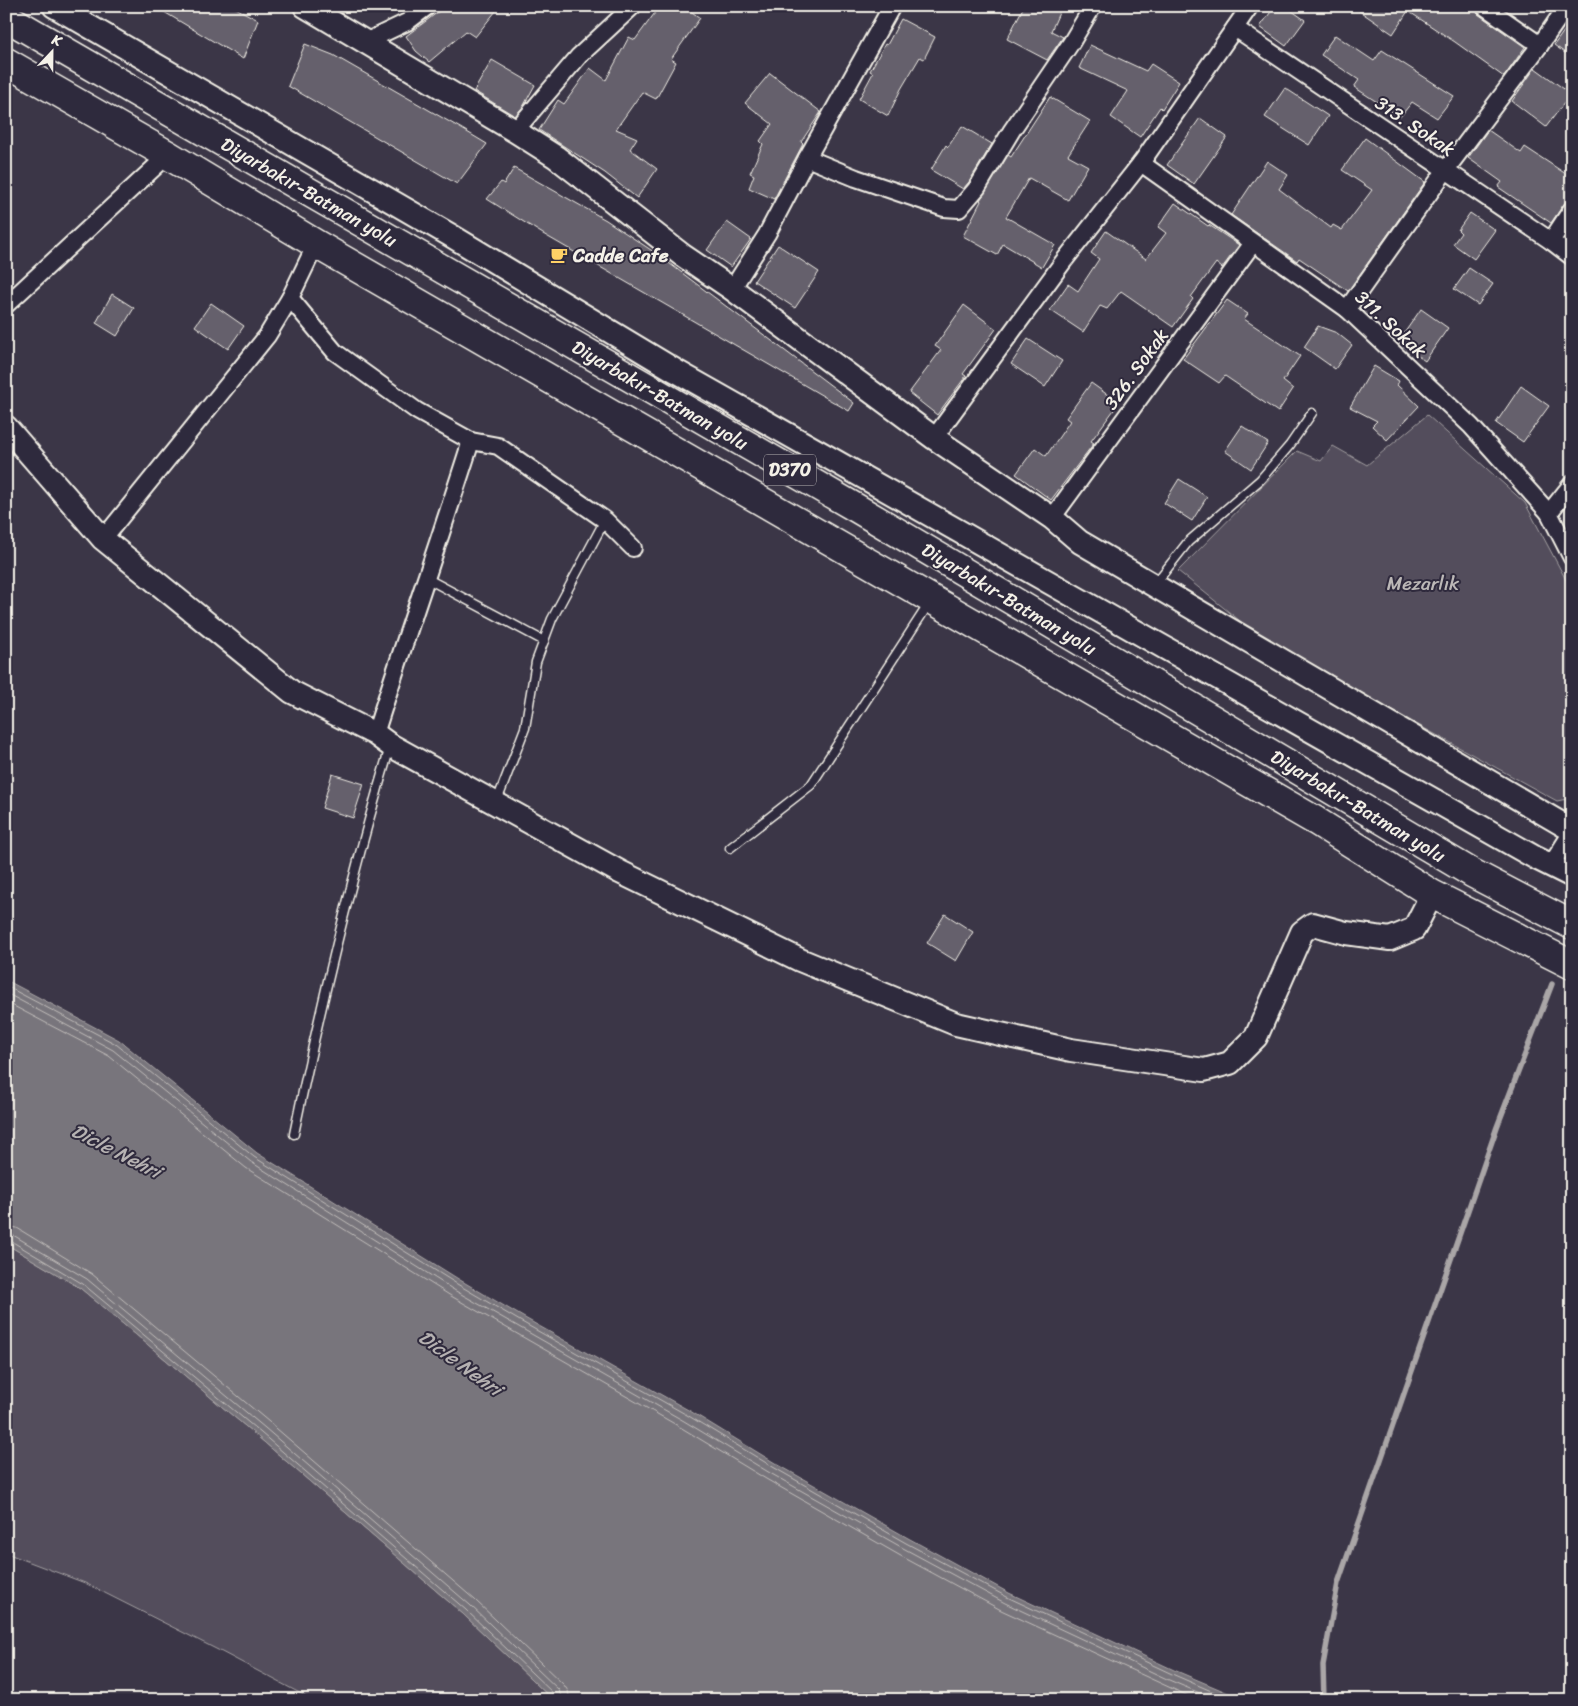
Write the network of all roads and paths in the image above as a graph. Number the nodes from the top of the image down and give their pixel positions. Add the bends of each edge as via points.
1 (54, 6) edge
2 (305, 6) edge
3 (428, 6) edge
4 (633, 6) edge
5 (892, 6) edge
6 (1093, 6) edge
7 (1250, 6) edge
8 (1484, 6) edge
9 (1567, 6) edge
10 (6, 17) edge
11 (1235, 28) junction
12 (365, 42) junction
13 (1540, 45) junction
14 (6, 62) edge
15 (515, 131) junction
16 (168, 155) junction
17 (807, 158) junction
18 (1141, 163) junction
19 (1445, 171) junction
20 (1572, 209) edge
21 (1551, 241) junction
22 (1252, 243) junction
23 (316, 244) junction
24 (1572, 257) edge
25 (732, 289) junction
26 (290, 298) junction
27 (6, 305) edge
28 (1347, 309) junction
29 (1312, 413) dead end
30 (6, 427) edge
31 (934, 438) junction
32 (471, 441) junction
33 (1572, 484) edge
34 (1549, 513) junction
35 (1052, 518) junction
36 (605, 520) junction
37 (103, 540) junction
38 (633, 548) dead end
39 (1572, 558) edge
40 (426, 578) junction
41 (1154, 585) junction
42 (931, 600) junction
43 (544, 641) junction
44 (383, 739) junction
45 (496, 804) junction
46 (1572, 831) edge
47 (730, 848) dead end
48 (1551, 866) junction
49 (1572, 876) edge
50 (1432, 894) junction
51 (1572, 925) edge
52 (1572, 965) edge
53 (294, 1134) dead end

1 - 48 street via 450,235 676,371
2 - 12 street
3 - 12 street via 407,22
4 - 15 street via 579,56
5 - 17 street
6 - 17 street via 977,188 958,209 944,208
7 - 11 street
8 - 13 street
9 - 13 street
10 - 51 highway, Diyarbakır-Batman yolu / D370 via 858,509 1472,874
11 - 18 street
11 - 19 street, 313. Sokak
12 - 15 street
13 - 19 street
14 - 16 highway, Diyarbakır-Batman yolu / D370
15 - 25 street
16 - 23 highway, Diyarbakır-Batman yolu / D370
16 - 27 street
17 - 25 street via 767,234
18 - 22 street, 311. Sokak
18 - 31 street
19 - 21 street, 313. Sokak
19 - 28 street
20 - 21 street
21 - 24 street, 313. Sokak
22 - 28 street, 311. Sokak
22 - 35 street, 326. Sokak
23 - 26 street
23 - 42 highway, Diyarbakır-Batman yolu / D370
25 - 31 street
26 - 32 street via 335,352 417,412
26 - 37 street via 267,336
28 - 34 street, 311. Sokak via 1471,426
29 - 41 lane via 1260,480 1188,542
30 - 37 street
31 - 35 street
32 - 36 street via 498,446
32 - 40 street
33 - 34 street
34 - 39 street, 311. Sokak
35 - 41 street via 1080,542
36 - 38 street
36 - 43 lane via 552,619
37 - 44 street via 292,692
40 - 43 lane
40 - 44 street via 406,634
41 - 46 street
42 - 47 lane via 811,785
42 - 50 highway, Diyarbakır-Batman yolu / D370 via 1307,816
43 - 45 lane via 536,662 525,728
44 - 45 street
44 - 53 lane
45 - 50 street via 620,872 800,960 956,1024 1071,1050 1204,1070 1230,1063 1256,1037 1302,932 1313,924 1346,933 1390,939 1414,929
46 - 48 street
48 - 49 street
50 - 52 highway, Diyarbakır-Batman yolu / D370

